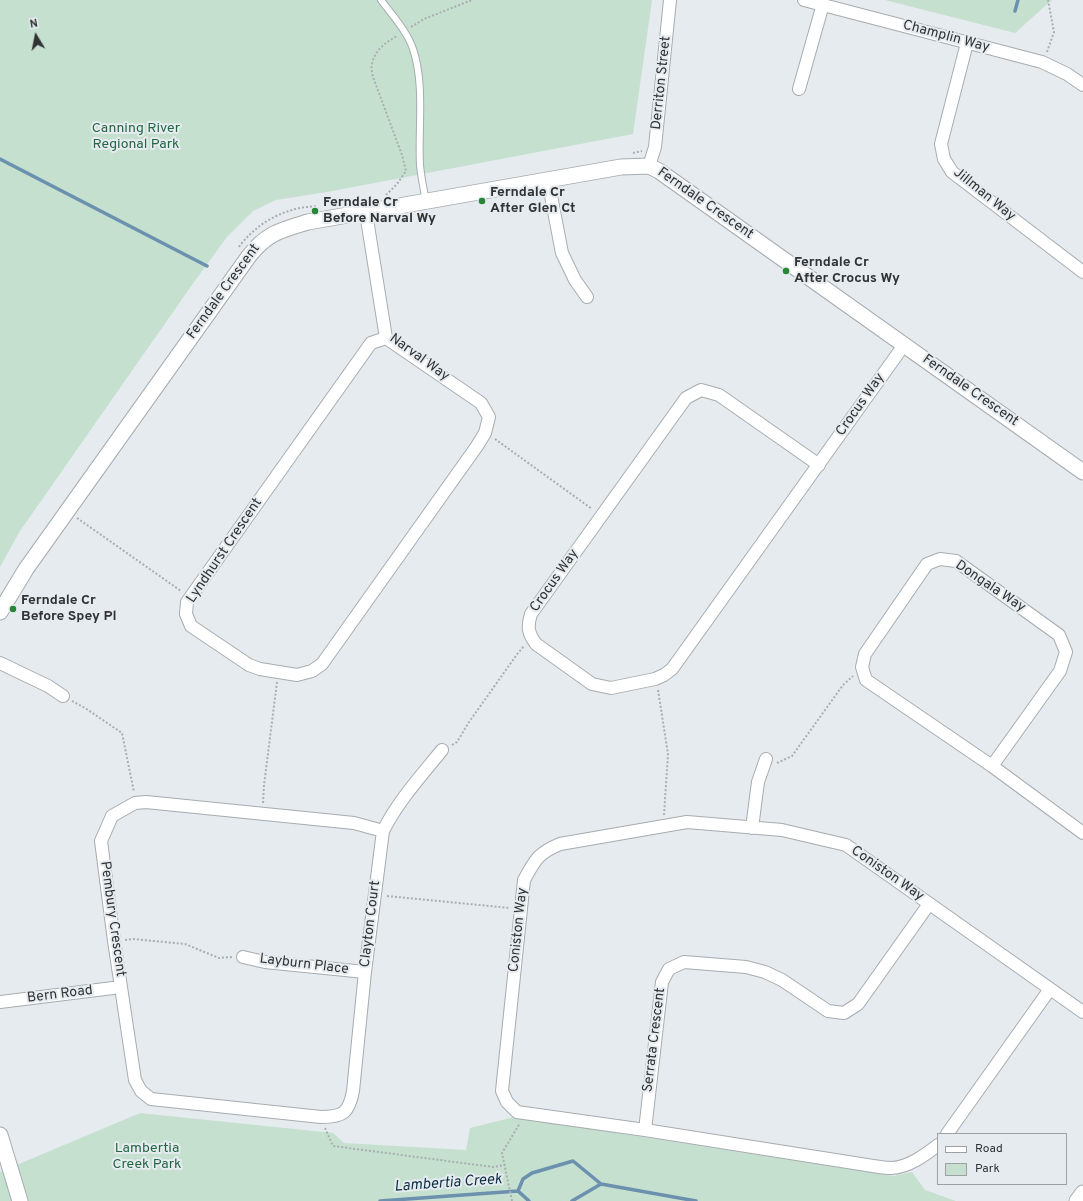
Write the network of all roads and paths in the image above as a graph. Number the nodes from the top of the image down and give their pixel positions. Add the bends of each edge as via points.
1 (381, 0) edge
2 (472, 0) edge
3 (670, 0) edge
4 (804, 0) edge
5 (1048, 0) edge
6 (823, 4) junction
7 (404, 32) junction
8 (966, 43) junction
9 (1042, 62) junction
10 (1083, 85) edge
11 (799, 89) dead end
12 (649, 166) junction
13 (548, 180) junction
14 (385, 196) dead end
15 (426, 202) junction
16 (366, 213) junction
17 (1083, 272) edge
18 (587, 297) dead end
19 (386, 338) junction
20 (904, 345) junction
21 (489, 416) joint
22 (485, 433) junction
23 (819, 465) junction
24 (1083, 472) edge
25 (68, 511) junction
26 (601, 515) junction
27 (190, 597) junction
28 (0, 612) edge
29 (531, 638) junction
30 (0, 663) edge
31 (863, 671) junction
32 (279, 673) junction
33 (655, 679) junction
34 (63, 696) joint
35 (442, 750) joint
36 (766, 759) joint
37 (992, 766) junction
38 (135, 803) junction
39 (262, 814) junction
40 (666, 826) junction
41 (752, 828) junction
42 (383, 831) junction
43 (1083, 833) edge
44 (374, 895) junction
45 (929, 904) junction
46 (521, 909) junction
47 (114, 941) junction
48 (243, 957) joint
49 (365, 972) junction
50 (121, 987) junction
51 (1050, 989) junction
52 (0, 1002) edge
53 (1083, 1012) edge
54 (523, 1112) junction
55 (343, 1114) joint
56 (321, 1117) junction
57 (645, 1130) junction
58 (947, 1133) edge
59 (0, 1135) edge
60 (937, 1146) edge
61 (505, 1165) junction
62 (1083, 1193) edge
63 (20, 1201) edge
64 (512, 1201) edge
65 (1077, 1201) edge

1 - 7 lane
2 - 7 path via 424,19
3 - 12 street, Derriton Street via 656,147
4 - 6 street, Champlin Way
5 - 9 path via 1054,32
6 - 8 street, Champlin Way
6 - 11 street
7 - 14 path via 376,53 372,64 373,77 406,171
7 - 15 lane via 413,48 418,67 420,166
8 - 9 street, Champlin Way
8 - 17 street, Jillman Way via 941,144 944,159 952,172
9 - 10 street, Champlin Way
12 - 13 street, Ferndale Crescent via 621,167
12 - 20 street, Ferndale Crescent
13 - 15 street, Ferndale Crescent
13 - 18 street via 562,253 575,280
15 - 16 street, Ferndale Crescent
16 - 19 street, Narval Way
16 - 25 street, Ferndale Crescent via 287,228 258,244
19 - 21 street, Narval Way via 481,403
19 - 27 street, Lyndhurst Crescent via 371,344
20 - 23 street, Crocus Way
20 - 24 street, Ferndale Crescent
21 - 22 street, Lyndhurst Crescent
22 - 26 path
22 - 32 street, Lyndhurst Crescent via 322,664 312,671 297,675
23 - 26 street, Crocus Way via 719,394 701,390 686,398
23 - 33 street, Crocus Way via 672,668
25 - 27 path
25 - 28 street, Ferndale Crescent via 26,569
26 - 29 street, Crocus Way via 531,614 527,625
27 - 32 street, Lyndhurst Crescent via 186,614 191,626 249,665
29 - 33 street, Crocus Way via 592,684 611,688
29 - 35 path via 457,742
30 - 34 street
31 - 36 path via 843,685 792,756 776,764
31 - 37 street via 866,680
31 - 37 street, Dongala Way via 865,654 927,564 940,559 956,561 1059,635 1066,652 1060,671
32 - 39 path
33 - 40 path via 668,754 664,811
34 - 38 path via 122,733
35 - 42 street, Clayton Court via 400,803
36 - 41 street via 758,782
37 - 43 street
38 - 39 street, Pembury Crescent
38 - 47 street, Pembury Crescent via 112,816 101,841
39 - 42 street, Pembury Crescent via 354,824
40 - 41 street, Coniston Way via 687,822
40 - 46 street, Coniston Way via 548,848 538,856 524,880
41 - 45 street, Coniston Way via 782,830 846,845
42 - 44 street, Clayton Court
44 - 46 path
44 - 49 street, Clayton Court
45 - 51 street, Coniston Way
45 - 57 street, Serrata Crescent via 858,1004 844,1013 828,1011 782,980 746,967 684,962 668,969 662,982
46 - 54 street, Coniston Way via 502,1091 507,1102 517,1112
47 - 48 path via 133,939 185,944 219,958
47 - 50 street, Pembury Crescent
48 - 49 street, Layburn Place via 265,962
49 - 55 street, Clayton Court via 353,1091 348,1108
50 - 52 street, Bern Road
50 - 56 street, Pembury Crescent via 135,1080 141,1091 152,1099
51 - 53 street, Coniston Way
51 - 58 street
54 - 57 street, Coniston Way
54 - 61 path via 522,1120 502,1153
55 - 56 street, Pembury Crescent
56 - 61 path via 333,1146 493,1167
57 - 60 street, Coniston Way via 894,1168 912,1162
59 - 63 street
61 - 64 path
62 - 65 street

